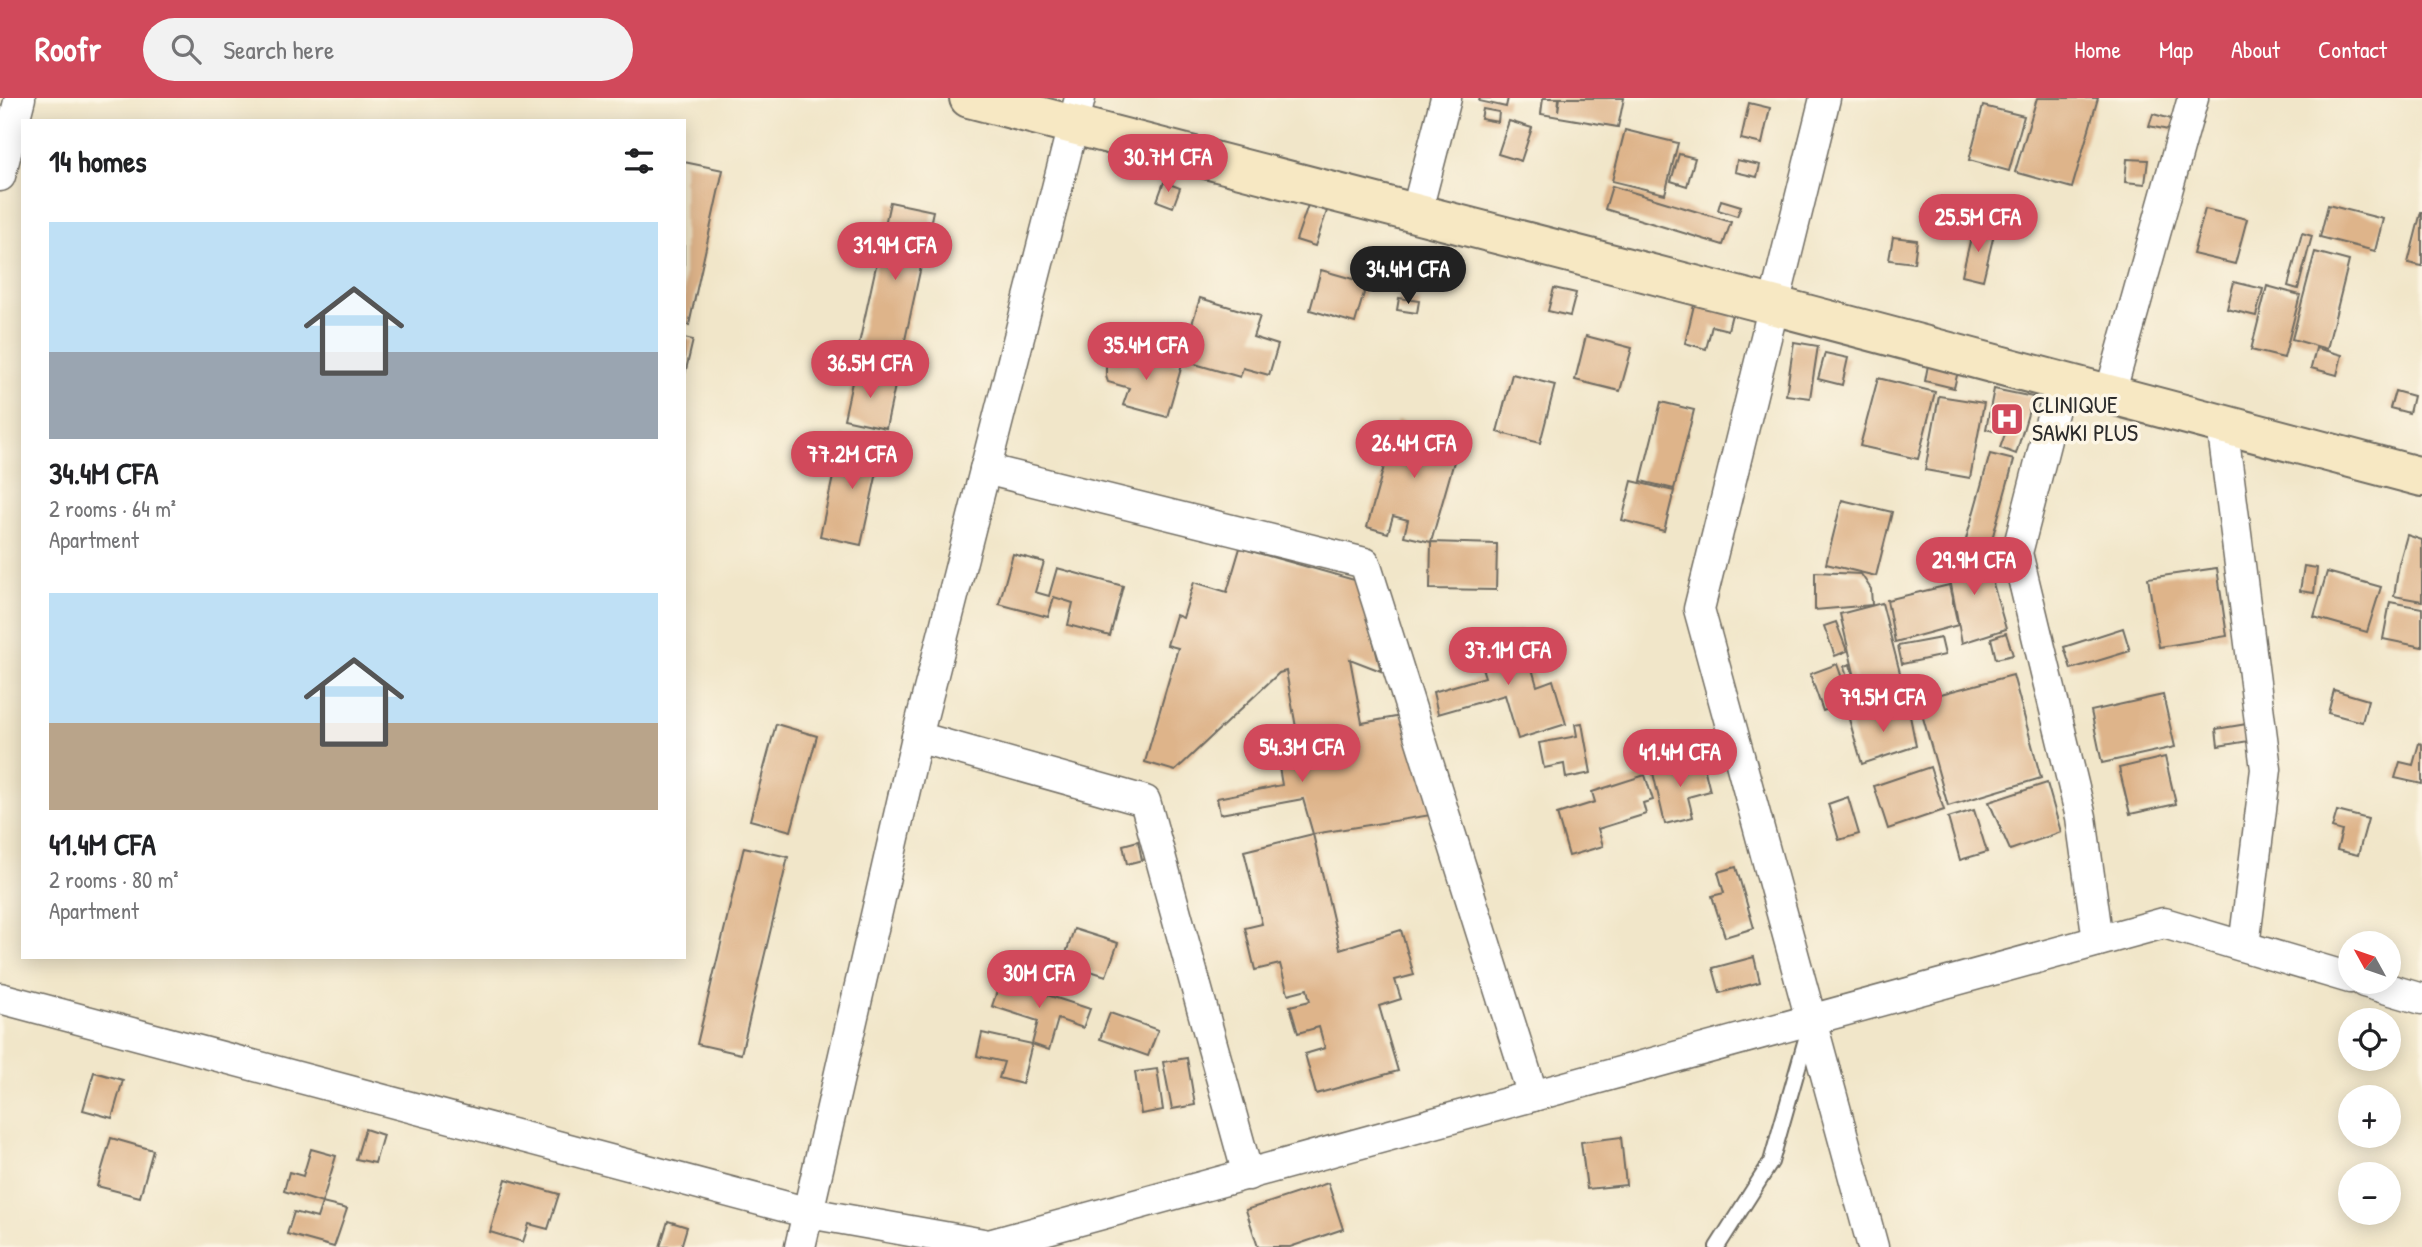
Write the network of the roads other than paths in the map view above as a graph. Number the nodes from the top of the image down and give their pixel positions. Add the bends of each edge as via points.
1 (20, 98) edge
2 (969, 98) edge
3 (1446, 98) edge
4 (1825, 98) edge
5 (2193, 98) edge
6 (1076, 112) edge
7 (0, 176) edge
8 (1416, 214) junction
9 (1772, 305) junction
10 (2061, 381) junction
11 (2110, 394) junction
12 (2222, 424) junction
13 (985, 469) junction
14 (2422, 477) edge
15 (917, 737) junction
16 (2098, 941) junction
17 (2244, 946) junction
18 (2338, 974) edge
19 (2401, 993) edge
20 (0, 998) edge
21 (2422, 999) edge
22 (1812, 1020) junction
23 (1533, 1096) junction
24 (1248, 1175) junction
25 (809, 1213) junction
26 (992, 1246) edge
27 (800, 1247) edge
28 (1717, 1247) edge
29 (1873, 1247) edge

1 - 7 street
2 - 6 street
3 - 8 street
4 - 9 street
5 - 11 street
6 - 8 street
6 - 13 street
8 - 9 street
9 - 10 street
9 - 22 street via 1699,609
10 - 11 street
10 - 16 street via 2017,553 2081,817
11 - 12 street
12 - 14 street
12 - 17 street via 2266,769
13 - 15 street
13 - 23 street via 1365,564
15 - 24 street via 1145,801
15 - 25 street
16 - 17 street via 2164,923
16 - 22 street
17 - 18 street
19 - 21 street
20 - 25 street
22 - 23 street
22 - 28 lane via 1771,1162
22 - 29 street
23 - 24 street
24 - 26 street
25 - 26 street
25 - 27 street

